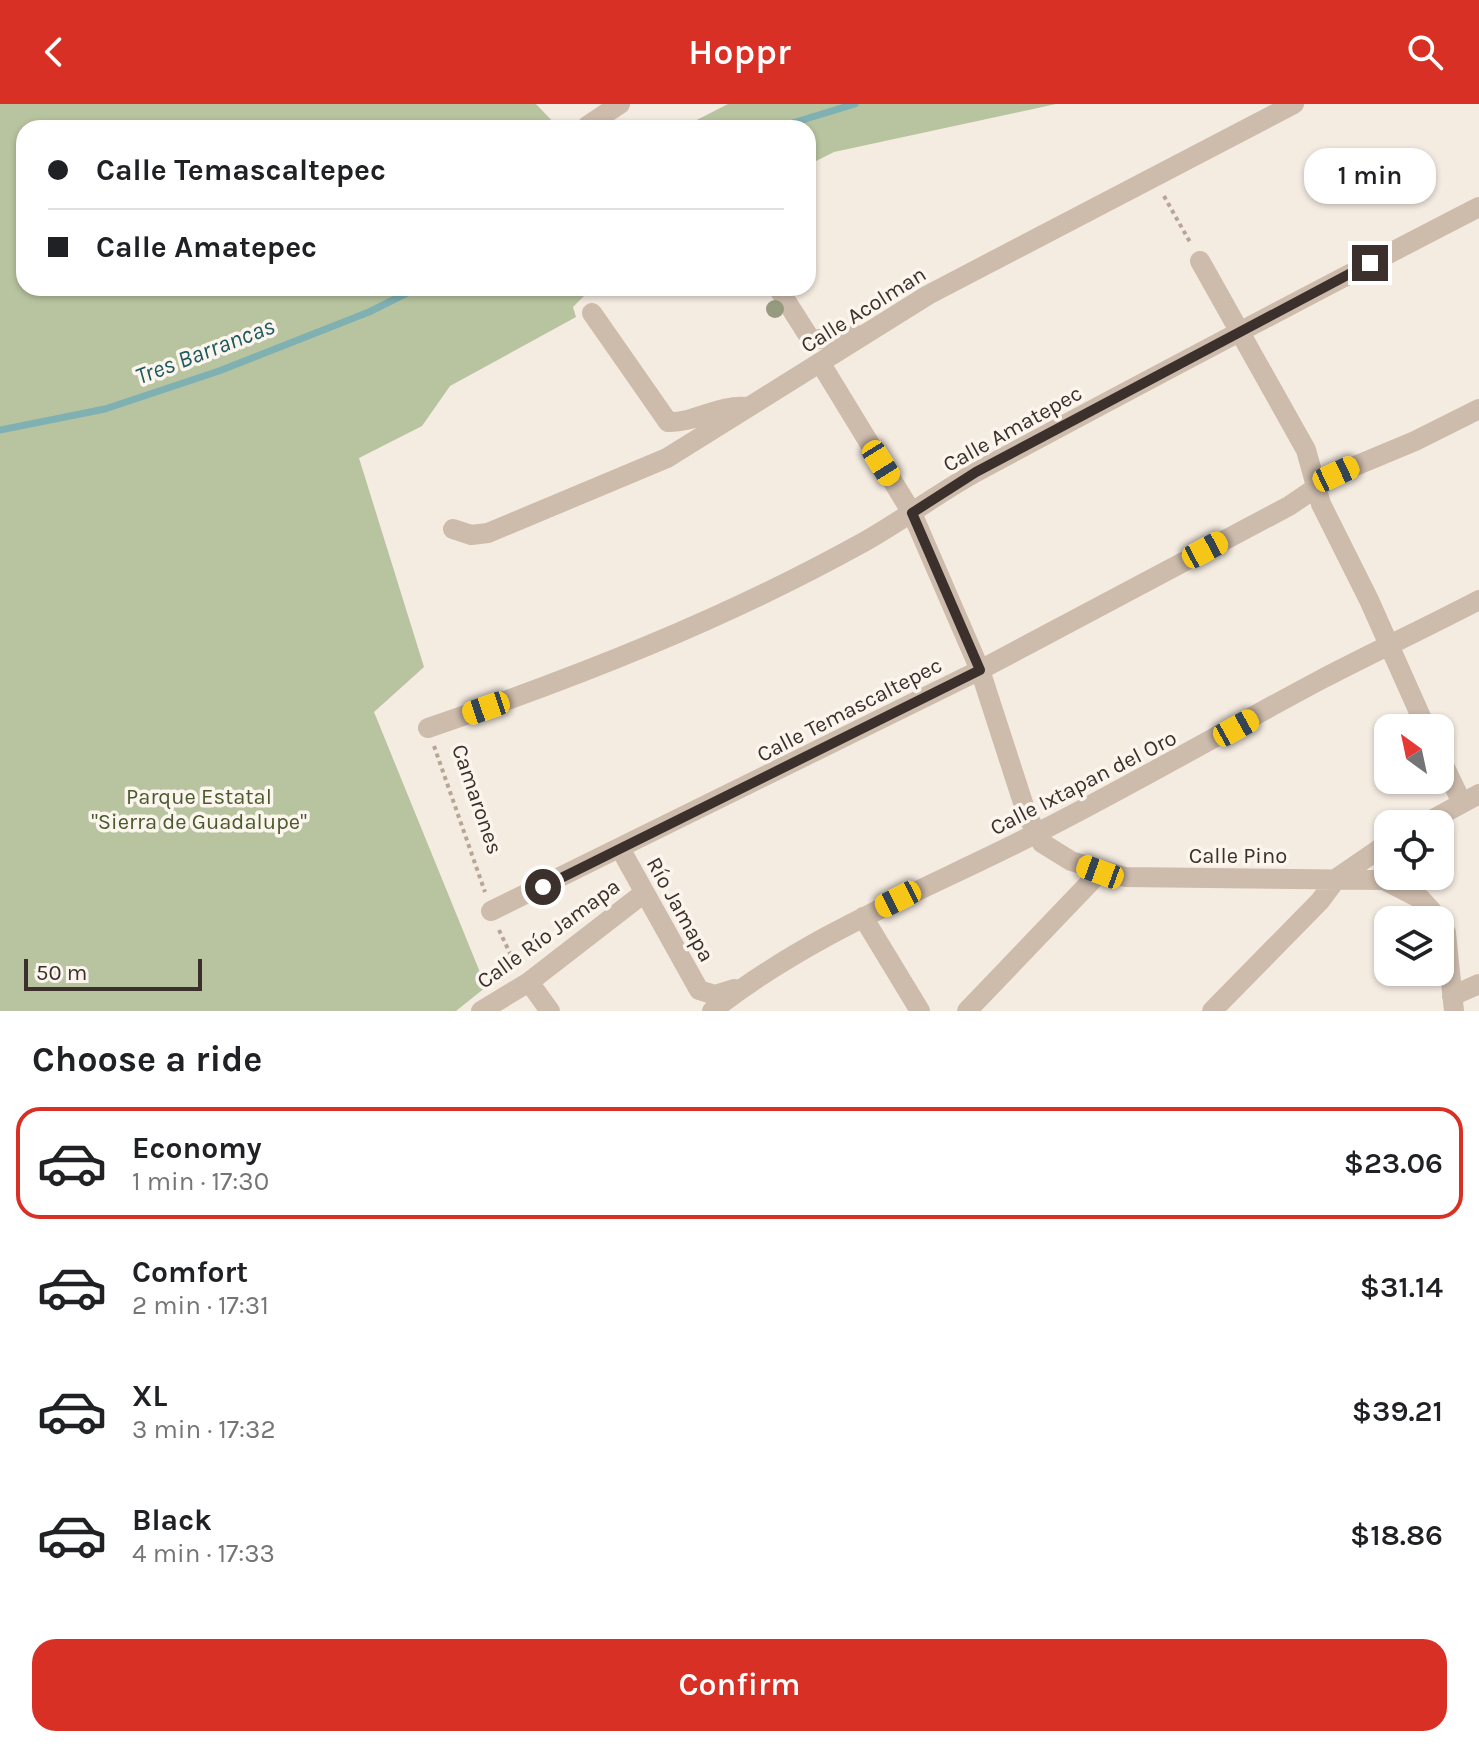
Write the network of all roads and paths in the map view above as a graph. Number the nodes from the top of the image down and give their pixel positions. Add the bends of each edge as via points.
1 (620, 104) edge
2 (1294, 104) edge
3 (596, 120) edge
4 (1154, 178) junction
5 (1479, 207) edge
6 (1200, 261) joint
7 (783, 296) edge
8 (592, 313) dead end
9 (1242, 332) junction
10 (868, 334) junction
11 (821, 364) junction
12 (751, 407) junction
13 (1479, 409) edge
14 (1316, 489) junction
15 (912, 513) junction
16 (453, 529) dead end
17 (1479, 600) edge
18 (1387, 645) junction
19 (980, 670) junction
20 (1419, 714) edge
21 (428, 728) joint
22 (1454, 774) edge
23 (1474, 798) edge
24 (1451, 810) edge
25 (1035, 834) junction
26 (621, 850) junction
27 (1374, 853) edge
28 (1100, 872) junction
29 (1337, 878) junction
30 (644, 893) junction
31 (1427, 906) edge
32 (491, 911) junction
33 (863, 917) junction
34 (529, 982) junction
35 (1479, 984) edge
36 (746, 985) junction
37 (1453, 1003) edge
38 (481, 1011) edge
39 (550, 1011) edge
40 (712, 1011) edge
41 (920, 1011) edge
42 (967, 1011) edge
43 (1212, 1011) edge

1 - 3 street
2 - 4 street, Calle Acolman
4 - 6 path
4 - 10 street, Calle Acolman via 928,295
5 - 9 street, Calle Amatepec
6 - 9 street
7 - 10 street via 811,340
8 - 12 street via 668,422 727,407
9 - 14 street via 1306,450
9 - 15 street, Calle Amatepec via 976,472
10 - 11 street, Calle Acolman
11 - 12 street, Calle Acolman
11 - 15 street
12 - 16 street, Calle Acolman via 667,458 615,481 479,536
13 - 14 street, Calle Temascaltepec via 1336,474
14 - 18 street
14 - 19 street, Calle Temascaltepec
15 - 19 street
15 - 21 street, Calle Amatepec via 804,574 675,635 573,679
17 - 18 street, Calle Ixtapan del Oro
18 - 20 street
18 - 25 street, Calle Ixtapan del Oro
19 - 25 street
19 - 26 street, Calle Temascaltepec
21 - 32 path, Camarones
22 - 23 street
23 - 24 street
25 - 28 street, Calle Pino via 1054,853
25 - 33 street, Calle Ixtapan del Oro
26 - 30 street, Río Jamapa
26 - 32 street, Calle Temascaltepec
27 - 29 street
28 - 29 street, Calle Pino via 1151,879
28 - 42 street
29 - 31 street, Calle Pino via 1397,884
29 - 43 street
30 - 34 street, Calle Río Jamapa
30 - 36 street, Río Jamapa via 699,990 715,995
32 - 34 path, Camarones via 511,959
33 - 36 street, Calle Ixtapan del Oro
33 - 41 street
34 - 38 street, Calle Río Jamapa
34 - 39 street
35 - 37 street
36 - 40 street, Calle Ixtapan del Oro

